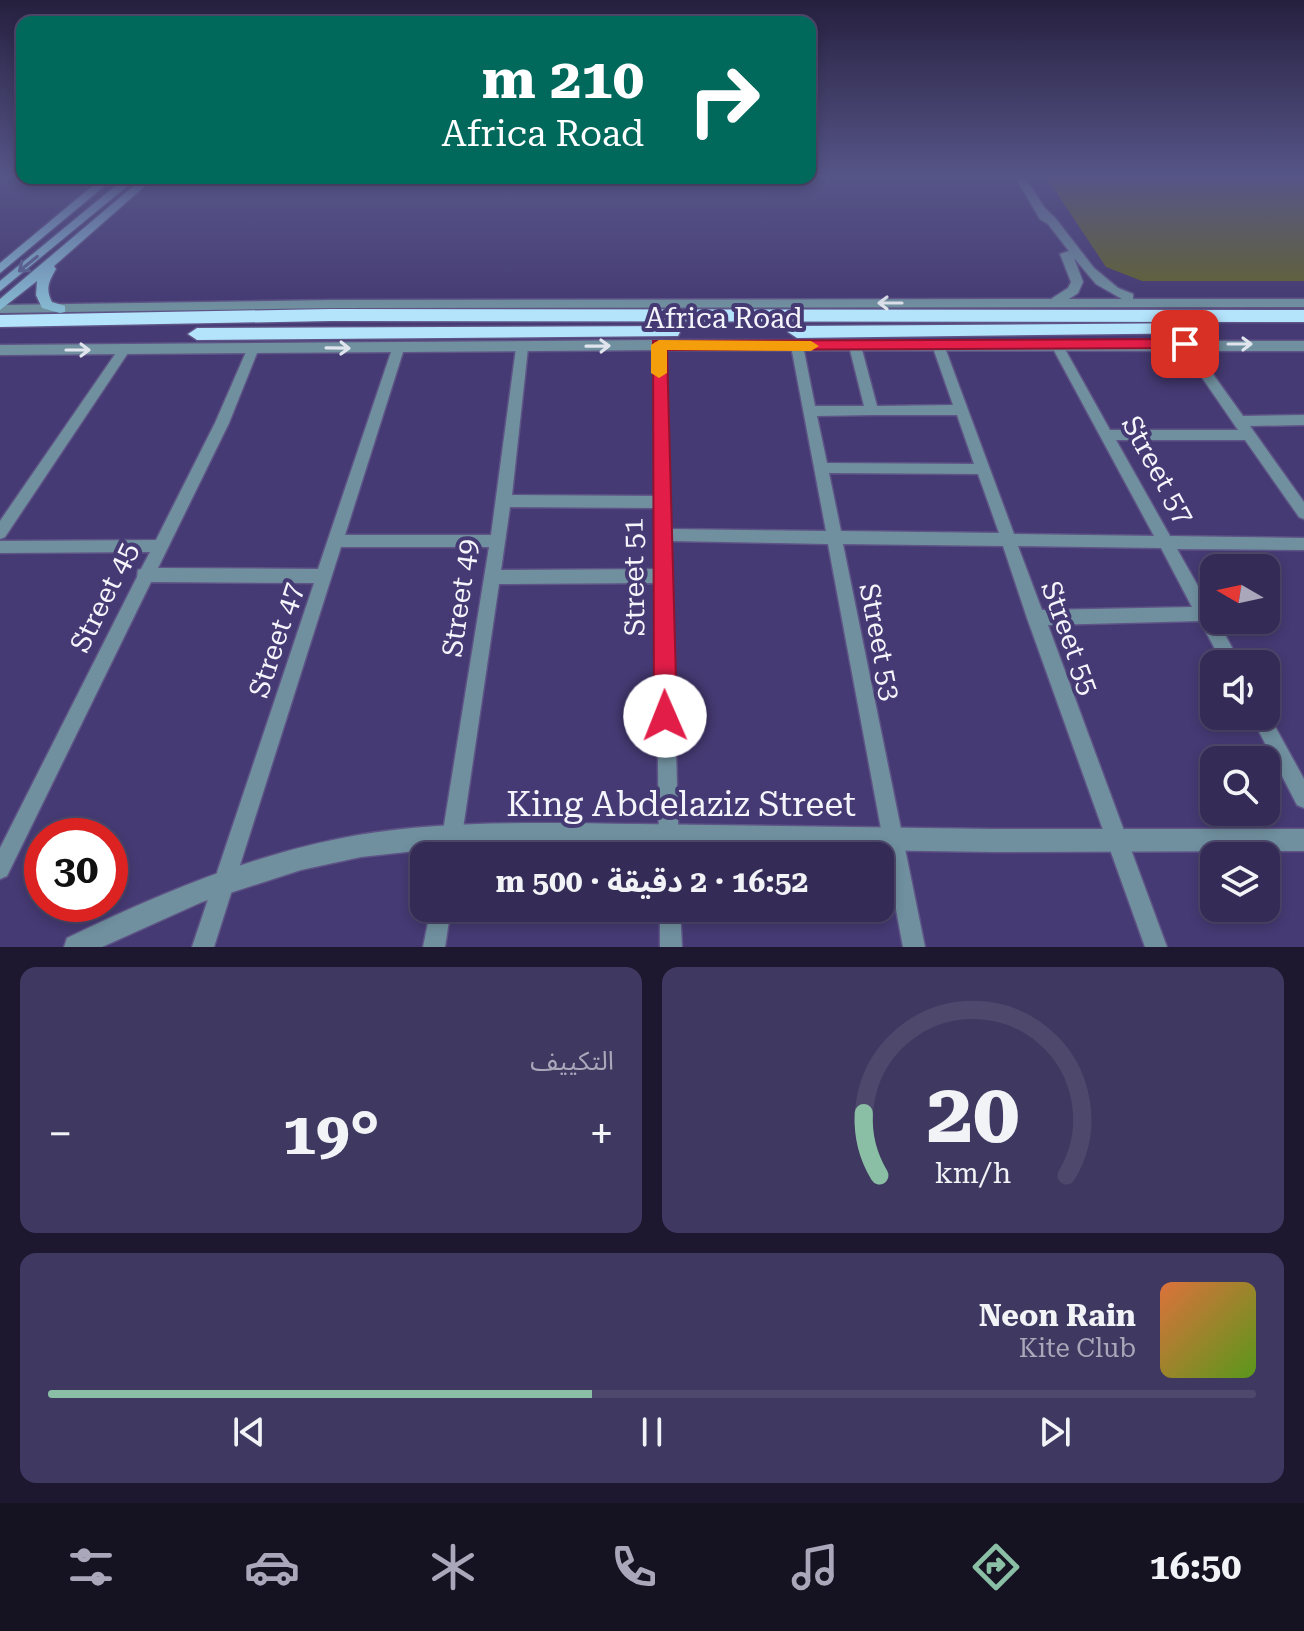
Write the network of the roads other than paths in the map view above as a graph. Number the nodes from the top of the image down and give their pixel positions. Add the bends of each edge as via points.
1 (57, 221) edge
2 (80, 221) edge
3 (100, 221) edge
4 (1047, 221) edge
5 (1053, 221) edge
6 (56, 260) junction
7 (0, 269) edge
8 (0, 287) edge
9 (1056, 302) junction
10 (1160, 302) junction
11 (1304, 303) edge
12 (307, 305) junction
13 (0, 308) edge
14 (60, 309) junction
15 (810, 310) junction
16 (330, 315) junction
17 (1304, 316) edge
18 (0, 321) edge
19 (585, 324) junction
20 (1304, 329) edge
21 (319, 333) junction
22 (0, 335) edge
23 (1185, 344) junction
24 (1274, 344) junction
25 (659, 345) junction
26 (938, 345) junction
27 (1057, 345) junction
28 (797, 346) junction
29 (855, 346) junction
30 (1304, 346) edge
31 (289, 347) junction
32 (253, 348) junction
33 (522, 348) junction
34 (398, 349) junction
35 (0, 350) edge
36 (124, 350) junction
37 (1304, 359) edge
38 (961, 410) junction
39 (808, 411) junction
40 (872, 411) junction
41 (1304, 420) edge
42 (1238, 421) junction
43 (1107, 435) junction
44 (1248, 435) junction
45 (819, 468) junction
46 (982, 469) junction
47 (504, 501) junction
48 (661, 502) junction
49 (1304, 513) edge
50 (0, 533) edge
51 (662, 535) junction
52 (833, 539) junction
53 (1007, 540) junction
54 (335, 541) junction
55 (496, 541) junction
56 (1166, 542) junction
57 (1304, 544) edge
58 (158, 546) junction
59 (0, 547) edge
60 (144, 575) junction
61 (324, 576) junction
62 (663, 576) junction
63 (492, 577) junction
64 (1200, 605) edge
65 (1200, 614) edge
66 (1035, 618) junction
67 (1268, 730) edge
68 (1304, 798) edge
69 (893, 839) junction
70 (1116, 839) junction
71 (7, 840) edge
72 (1304, 840) edge
73 (452, 842) edge
74 (668, 842) edge
75 (780, 842) edge
76 (410, 848) edge
77 (0, 869) edge
78 (225, 883) junction
79 (438, 922) edge
80 (670, 922) edge
81 (76, 947) edge
82 (203, 947) edge
83 (434, 947) edge
84 (671, 947) edge
85 (914, 947) edge
86 (1156, 947) edge

1 - 7 main road
2 -> 8 main road
3 - 6 main road
4 - 9 street via 1076,275 1074,290
5 - 10 street via 1101,283 1129,298
6 - 13 main road
6 - 14 main road via 40,283 47,305
9 - 10 street, Africa Road
9 -> 15 street, Africa Road
10 - 11 street, Africa Road
12 - 14 street, Africa Road
12 - 15 street, Africa Road
12 - 16 highway
13 - 14 street, Africa Road
15 - 17 highway, Africa Road
15 - 19 highway, Africa Road
16 - 18 highway, Africa Road
16 - 19 highway, Africa Road
19 - 20 highway, Africa Road
19 - 21 highway, Africa Road
21 - 22 highway, Africa Road
21 - 31 highway
23 -> 24 street, Africa Road
23 - 27 street, Africa Road
23 - 42 street
24 - 30 street, Africa Road
24 - 37 street
25 - 28 street, Africa Road
33 -> 25 street, Africa Road
25 - 48 street, Street 51
26 - 27 street, Africa Road
26 - 29 street, Africa Road
26 - 38 street, Street 55
27 - 43 street, Street 57
28 - 29 street, Africa Road
28 - 39 street, Street 53
29 - 40 street
31 - 32 street, Africa Road
31 -> 34 street, Africa Road
32 - 36 street, Africa Road
32 - 58 street, Street 45 via 222,423
33 - 34 street, Africa Road
33 - 47 street, Street 49
34 - 54 street, Street 47
35 -> 36 street, Africa Road
36 - 50 street
38 - 40 street
38 - 46 street, Street 55
39 - 40 street
39 - 45 street, Street 53
41 - 42 street
42 - 44 street
43 - 44 street
43 - 56 street, Street 57
44 - 49 street
45 - 46 street
45 - 52 street, Street 53
46 - 53 street, Street 55
47 - 48 street
47 - 55 street, Street 49
48 - 51 street, Street 51
51 - 52 street
51 - 62 street, Street 51
52 - 53 street
52 - 69 street, Street 53
53 - 56 street
53 - 66 street, Street 55
54 - 55 street
54 - 61 street, Street 47
55 - 63 street, Street 49
56 - 57 street
56 - 64 street, Street 57
58 - 59 street
58 - 60 street, Street 45
60 - 61 street
60 - 71 street, Street 45
61 - 78 street, Street 47
62 - 63 street
62 - 74 street, Street 51
63 - 73 street, Street 49
65 - 66 street
66 - 70 street, Street 55
67 - 68 street
69 - 70 street, King Abdelaziz Street
69 - 75 street, King Abdelaziz Street
69 - 85 street, Street 53
70 - 72 street, King Abdelaziz Street
70 - 86 street, Street 55
71 - 77 street, Street 45
76 - 78 street, King Abdelaziz Street via 333,851
78 - 81 street, King Abdelaziz Street
78 - 82 street, Street 47
79 - 83 street
80 - 84 street

